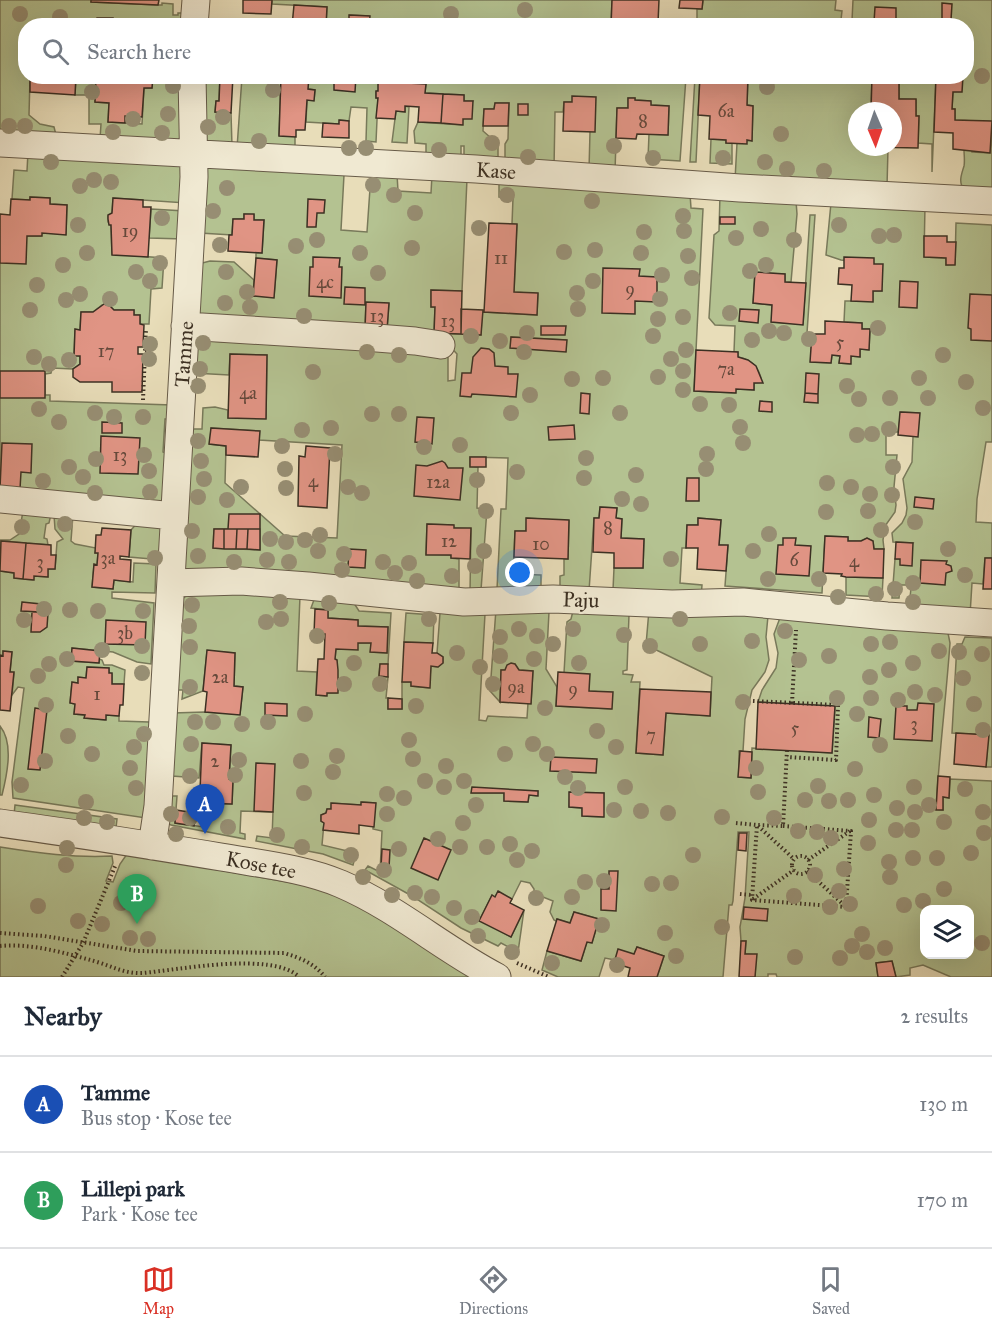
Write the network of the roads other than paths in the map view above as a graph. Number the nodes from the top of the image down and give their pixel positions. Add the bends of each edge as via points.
1 (196, 0) edge
2 (195, 18) edge
3 (192, 84) edge
4 (0, 143) edge
5 (193, 153) junction
6 (992, 201) edge
7 (185, 326) junction
8 (441, 345) dead end
9 (0, 500) edge
10 (174, 516) junction
11 (171, 582) junction
12 (992, 623) edge
13 (0, 823) edge
14 (152, 846) junction
15 (497, 977) edge

1 - 2 street
3 - 5 street, Tamme
4 - 5 street, Kase
5 - 6 street, Kase
5 - 7 street, Tamme
7 - 8 street
7 - 10 street, Tamme
9 - 10 street
10 - 11 street, Tamme
11 - 12 street, Paju via 241,581 464,602 553,599 743,602
11 - 14 street, Tamme via 158,806
13 - 14 street, Kose tee
14 - 15 street, Kose tee via 324,878 390,910

